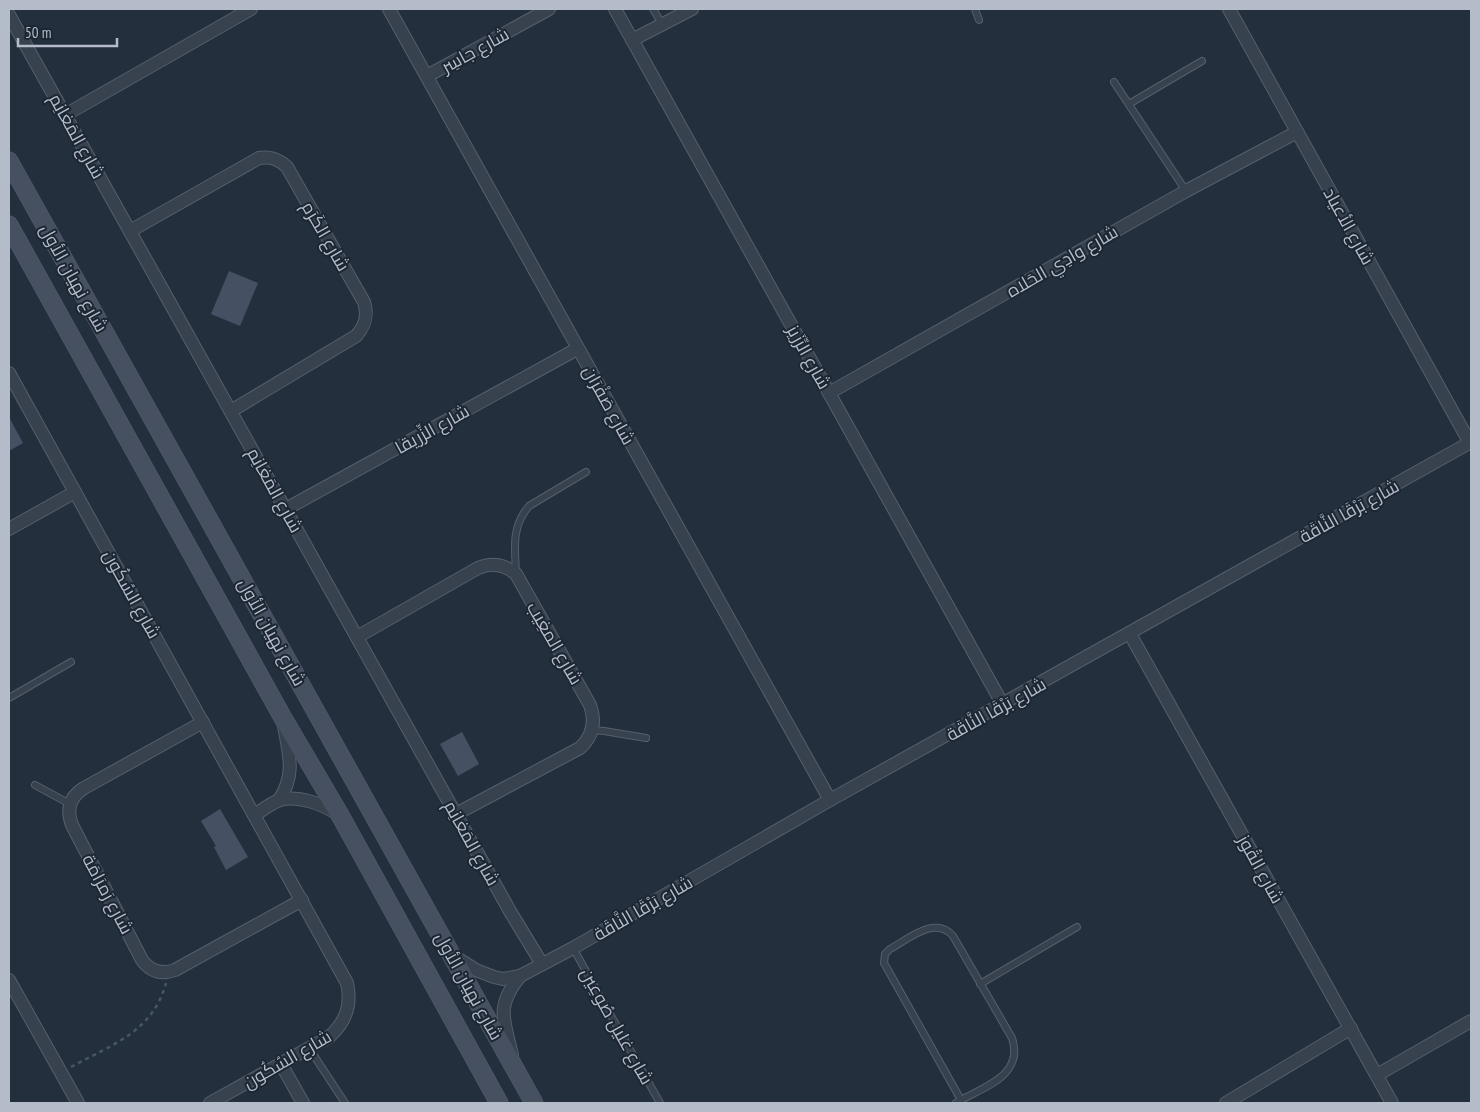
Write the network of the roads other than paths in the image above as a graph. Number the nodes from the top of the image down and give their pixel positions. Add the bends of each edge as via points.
1 (251, 9) edge
2 (388, 9) edge
3 (549, 9) edge
4 (615, 9) edge
5 (653, 9) edge
6 (692, 9) edge
7 (975, 9) edge
8 (1229, 9) edge
9 (9, 15) edge
10 (979, 20) dead end
11 (662, 24) junction
12 (632, 40) junction
13 (1202, 61) dead end
14 (427, 76) junction
15 (1114, 82) dead end
16 (1129, 104) junction
17 (65, 115) junction
18 (1297, 132) junction
19 (9, 161) edge
20 (1186, 191) junction
21 (9, 225) edge
22 (130, 230) junction
23 (577, 349) junction
24 (9, 373) edge
25 (829, 393) junction
26 (231, 411) junction
27 (1471, 443) edge
28 (586, 472) dead end
29 (75, 492) junction
30 (286, 509) junction
31 (9, 529) edge
32 (516, 574) junction
33 (1130, 634) junction
34 (357, 637) junction
35 (71, 662) dead end
36 (9, 698) edge
37 (1003, 705) junction
38 (283, 718) junction
39 (203, 722) junction
40 (592, 730) junction
41 (646, 738) dead end
42 (35, 785) dead end
43 (279, 800) junction
44 (830, 800) junction
45 (70, 804) junction
46 (456, 814) junction
47 (255, 815) junction
48 (340, 815) junction
49 (302, 900) junction
50 (1078, 927) dead end
51 (573, 948) junction
52 (452, 955) junction
53 (542, 964) junction
54 (520, 976) junction
55 (9, 980) edge
56 (980, 984) junction
57 (1471, 1021) edge
58 (1351, 1028) junction
59 (309, 1048) junction
60 (281, 1064) junction
61 (514, 1068) junction
62 (1377, 1075) junction
63 (959, 1102) edge
64 (78, 1103) edge
65 (210, 1103) edge
66 (303, 1103) edge
67 (345, 1103) edge
68 (499, 1103) edge
69 (534, 1103) edge
70 (660, 1103) edge
71 (1226, 1103) edge
72 (1392, 1103) edge

1 - 17 street
2 - 14 street, شارع صَفْرَان
3 - 14 street, شارع جاسِر
4 - 12 street, شارع الرِّزَيز
5 - 11 lane
6 - 11 street
7 - 10 lane
8 - 18 street, شارع الأعياد
9 - 17 street, شارع المَغانِم
11 - 12 street
12 - 25 street, شارع الرِّزَيز
13 - 16 lane
14 - 23 street, شارع صَفْرَان
15 - 16 lane
16 - 20 lane
17 - 22 street, شارع المَغانِم
18 - 20 street, شارع وادِي الحَلاه
18 - 27 street, شارع الأعياد
19 - 52 main road, شارع نهيان الأول
20 - 25 street, شارع وادِي الحَلاه
21 - 38 main road, شارع نهيان الأول
22 - 26 street, شارع المَغانِم
22 - 26 street, شارع الكَرَم via 259,158 277,159 287,167 364,302 366,320 356,336
23 - 30 street, شارع الزِّريقا
23 - 44 street, شارع صَفْرَان
24 - 29 street, شارع السُكُون
25 - 37 street, شارع الرِّزَيز
26 - 30 street, شارع المَغانِم
27 - 33 street, شارع بَرْقَا النَّاقَة
28 - 32 lane via 529,506 522,514 516,533
29 - 31 street
29 - 39 street, شارع السُكُون
30 - 34 street, شارع المَغانِم
32 - 34 street via 499,565 482,566
32 - 40 street, شارع المغِيب via 590,705 594,718
33 - 37 street, شارع بَرْقَا النَّاقَة
33 - 58 street, شارع القُوز
34 - 46 street, شارع المَغانِم
35 - 36 lane
37 - 44 street, شارع بَرْقَا النَّاقَة
38 - 43 street via 291,769 286,791
38 - 48 main road, شارع نهيان الأول
39 - 45 street via 84,788 72,797
39 - 47 street, شارع السُكُون
40 - 41 lane
40 - 46 street via 585,743 574,751
42 - 45 lane
43 - 47 street
43 - 48 street via 305,800
44 - 51 street, شارع بَرْقَا النَّاقَة
45 - 49 street, شارع رَمرَامَة via 68,811 72,825 142,960 156,972 169,972
46 - 53 street, شارع المَغانِم
47 - 49 street, شارع السُكُون
48 - 68 main road, شارع نهيان الأول
49 - 59 street, شارع السُكُون via 344,976 350,1000 346,1016 336,1031
50 - 56 lane
51 - 53 street, شارع بَرْقَا النَّاقَة
51 - 70 lane, شارع غليل صُوعِين
52 - 54 street, شارع بَرْقَا النَّاقَة via 494,977
52 - 61 main road, شارع نهيان الأول
53 - 54 street, شارع بَرْقَا النَّاقَة
54 - 61 street, شارع بَرْقَا النَّاقَة via 509,991 503,1014
55 - 64 street
56 - 63 lane via 1012,1038 1014,1059 1002,1077
56 - 63 lane via 952,936 938,926 885,954 886,968
57 - 62 street
58 - 62 street, شارع القُوز
58 - 71 street
59 - 60 street, شارع السُكُون
59 - 67 lane
60 - 65 street, شارع السُكُون
60 - 66 street
61 - 69 main road, شارع نهيان الأول
62 - 72 street, شارع القُوز

